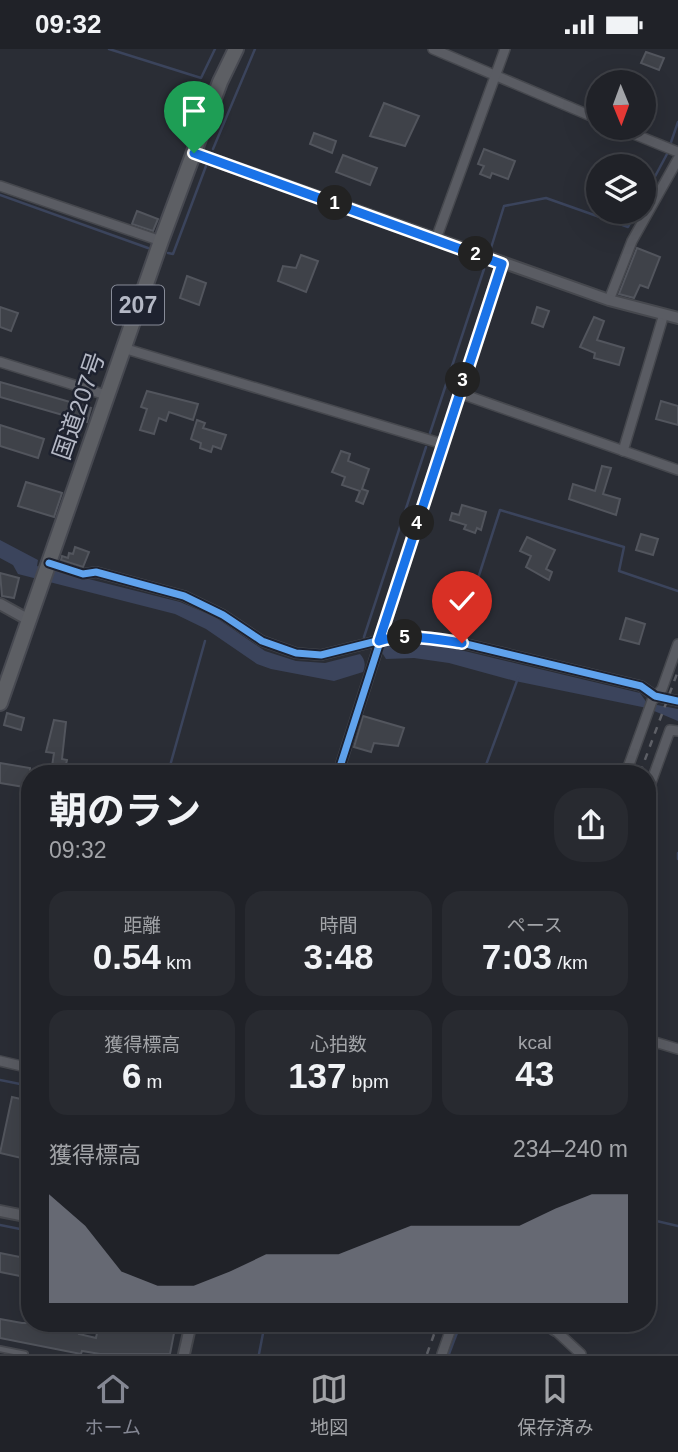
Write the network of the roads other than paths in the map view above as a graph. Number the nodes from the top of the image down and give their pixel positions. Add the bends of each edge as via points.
1 (236, 49) edge
2 (433, 49) edge
3 (505, 49) edge
4 (498, 76) junction
5 (586, 114) edge
6 (648, 140) edge
7 (194, 153) junction
8 (677, 154) edge
9 (0, 186) edge
10 (436, 239) junction
11 (161, 241) junction
12 (502, 264) junction
13 (608, 300) junction
14 (663, 317) junction
15 (678, 318) edge
16 (123, 348) junction
17 (0, 362) edge
18 (459, 393) junction
19 (106, 395) junction
20 (443, 444) junction
21 (624, 451) junction
22 (678, 470) edge
23 (49, 563) junction
24 (0, 604) edge
25 (29, 620) junction
26 (678, 644) edge
27 (377, 646) junction
28 (653, 699) junction
29 (678, 701) edge
30 (0, 703) edge
31 (678, 731) edge
32 (340, 765) edge
33 (629, 765) edge
34 (656, 769) edge
35 (656, 1042) edge
36 (678, 1049) edge
37 (0, 1061) edge
38 (21, 1066) edge
39 (0, 1211) edge
40 (21, 1215) edge
41 (189, 1332) edge
42 (450, 1332) edge
43 (562, 1332) edge
44 (0, 1349) edge
45 (25, 1354) edge
46 (184, 1354) edge
47 (442, 1354) edge
48 (581, 1354) edge

1 - 7 highway, 国道207号 / 207
2 - 4 street
3 - 4 street
4 - 5 street
4 - 10 street
6 - 8 street
7 - 10 street
7 - 11 highway, 国道207号 / 207
8 - 13 street via 632,241
9 - 11 street
10 - 12 street
11 - 16 highway, 国道207号 / 207
12 - 13 street
12 - 18 street
13 - 14 street
14 - 15 street
14 - 21 street
16 - 19 highway, 国道207号 / 207
16 - 20 street
17 - 19 street
18 - 20 street
18 - 21 street
19 - 23 highway, 国道207号 / 207
20 - 27 street
21 - 22 street
23 - 25 highway, 国道207号 / 207
23 - 27 street via 184,596 262,641 296,653 321,655
24 - 25 street
25 - 30 highway, 国道207号 / 207
26 - 28 street via 662,689
27 - 28 street via 393,637 458,643 641,686
27 - 32 street
28 - 29 street
28 - 33 street
31 - 34 street via 670,730
35 - 36 street
37 - 38 street
39 - 40 street
41 - 46 street
42 - 47 street
43 - 48 street
44 - 45 lane

